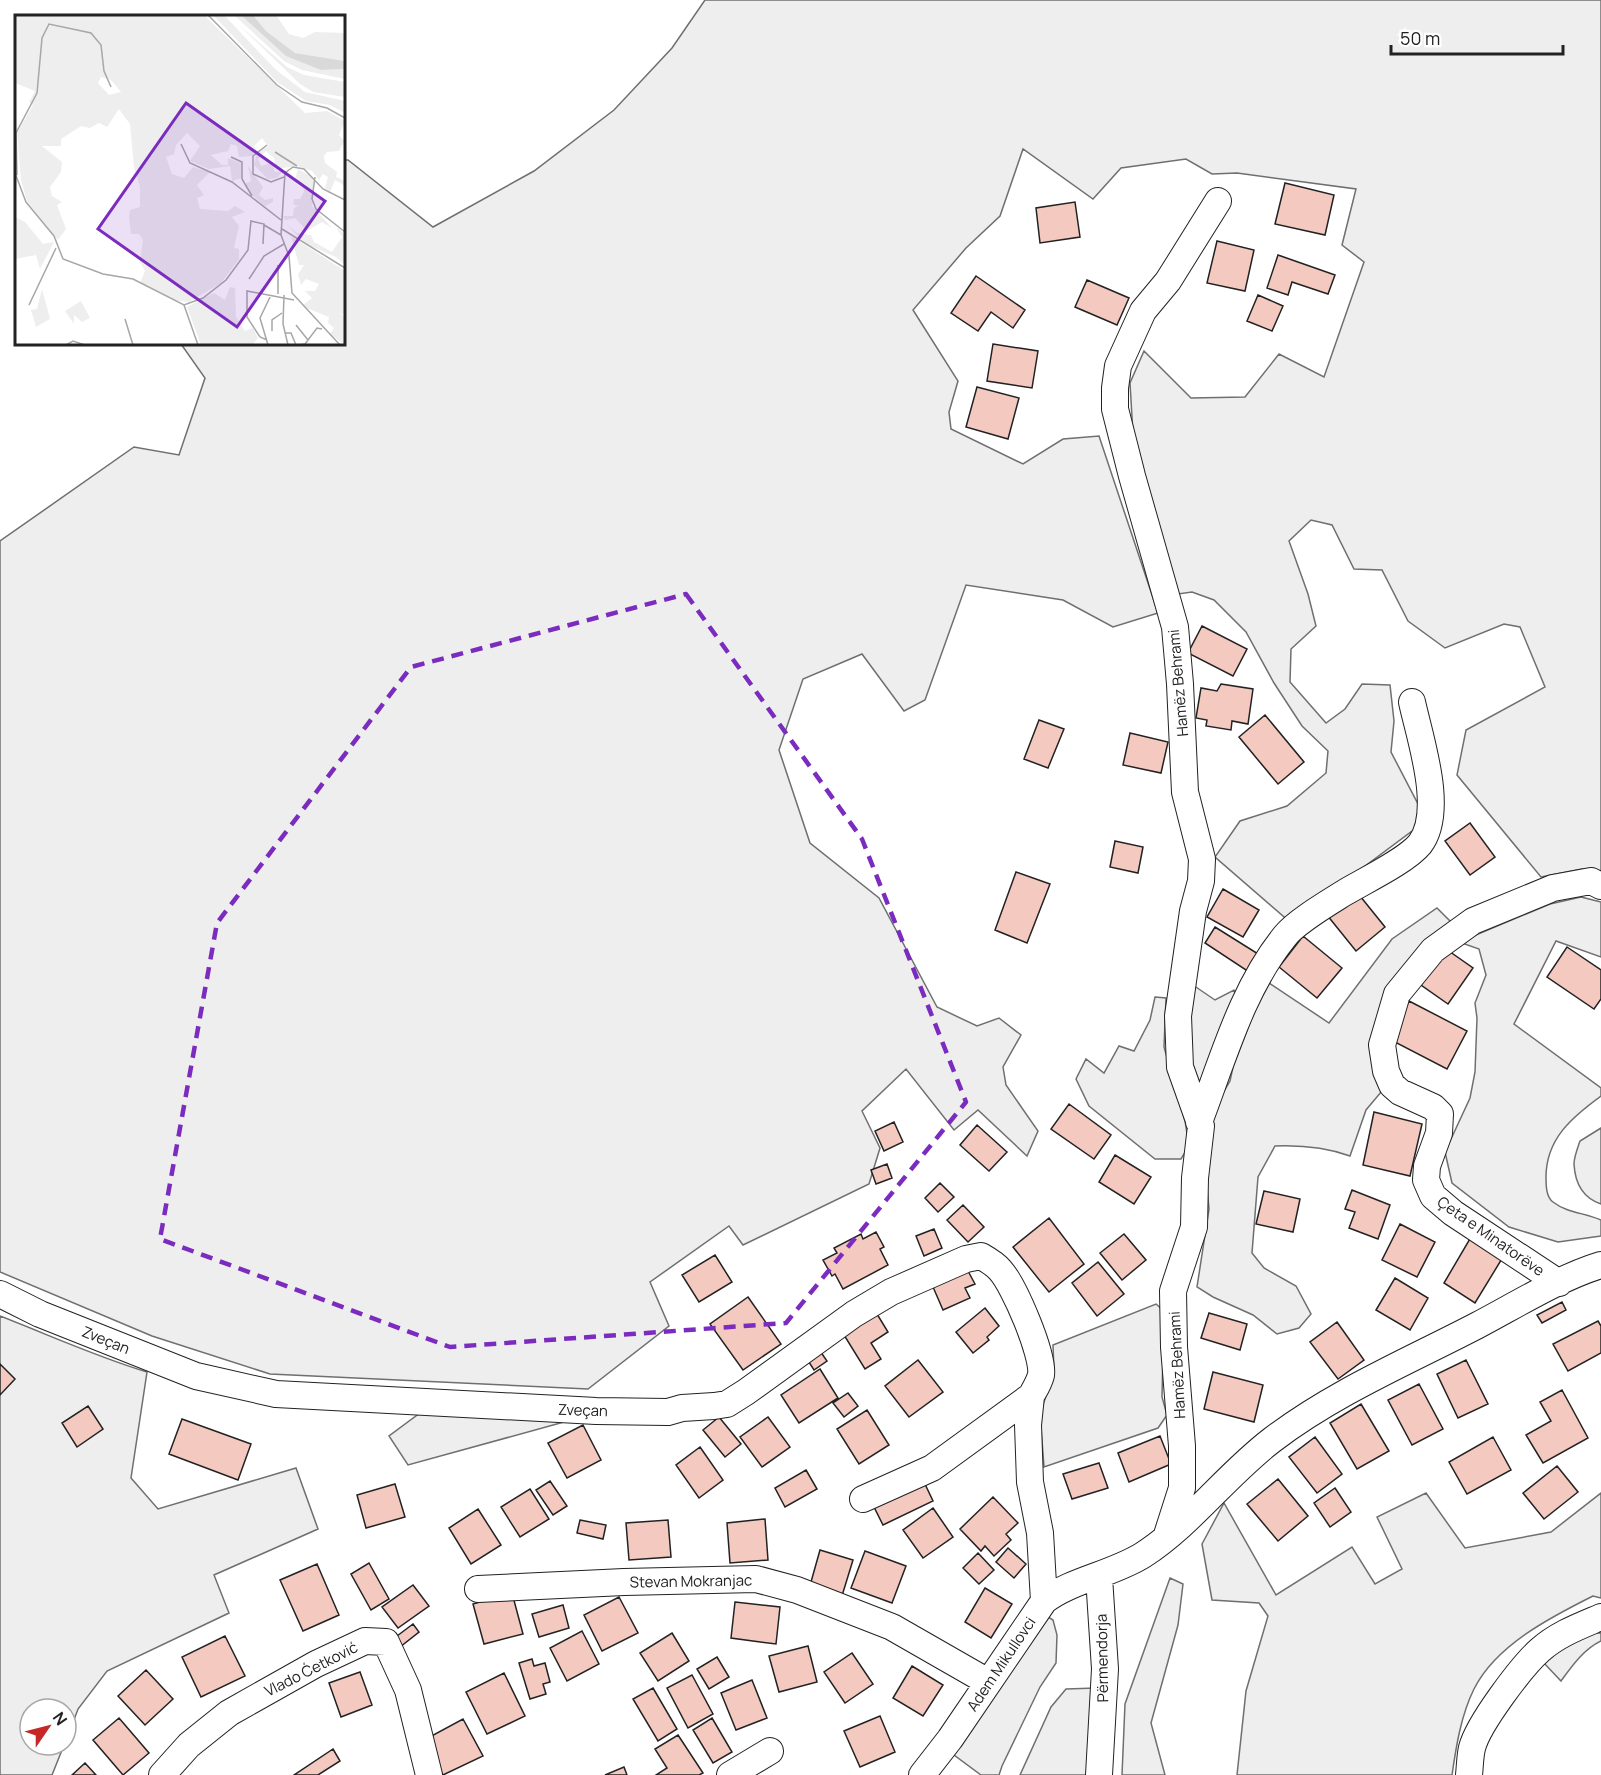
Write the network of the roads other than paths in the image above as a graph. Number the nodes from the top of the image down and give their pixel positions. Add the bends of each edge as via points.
1 (1218, 201) dead end
2 (1412, 702) dead end
3 (1601, 886) edge
4 (1199, 1122) junction
5 (1601, 1265) edge
6 (1559, 1283) junction
7 (0, 1294) edge
8 (1031, 1396) junction
9 (863, 1499) dead end
10 (1166, 1538) junction
11 (1099, 1577) junction
12 (478, 1589) dead end
13 (1044, 1601) junction
14 (1601, 1617) edge
15 (988, 1682) junction
16 (770, 1751) dead end
17 (162, 1775) edge
18 (429, 1775) edge
19 (730, 1775) edge
20 (922, 1775) edge
21 (1100, 1775) edge
22 (1469, 1775) edge

1 - 4 street, Hamëz Behrami via 1168,281 1143,311 1118,366 1115,388 1116,409 1132,476 1175,627 1185,792 1202,859 1179,1004 1180,1067
2 - 4 street, Hamëz Behrami via 1428,777 1428,830 1407,856 1330,902 1287,934 1268,960 1236,1023
3 - 6 street, Çeta e Minatorëve via 1591,881 1553,888 1473,921 1433,950 1397,994 1382,1045 1392,1085 1440,1114 1439,1132 1427,1166 1426,1180 1434,1196
4 - 10 street, Hamëz Behrami via 1194,1227 1173,1291 1182,1488
5 - 6 street, Çeta e Minatorëve
6 - 10 street, Çeta e Minatorëve via 1322,1405 1271,1441
7 - 8 street, Zveçan via 40,1314 196,1376 276,1394 668,1412 727,1404 891,1292 981,1256 1001,1271 1023,1311 1041,1372
8 - 9 street via 932,1468
8 - 13 street, Zveçan via 1030,1482 1040,1533
10 - 11 street, Çeta e Minatorëve via 1142,1556
11 - 13 street, Adem Mikullovci via 1055,1592
11 - 21 street, Përmendorja via 1105,1669
12 - 15 street, Stevan Mokranjac via 756,1579 797,1590 892,1627
13 - 15 street, Adem Mikullovci
14 - 22 street via 1564,1633 1540,1650 1520,1672 1493,1708 1472,1746
15 - 20 street, Adem Mikullovci
16 - 19 street
17 - 18 street, Vlado Ćetković via 189,1745 229,1713 365,1641 386,1642 408,1690

